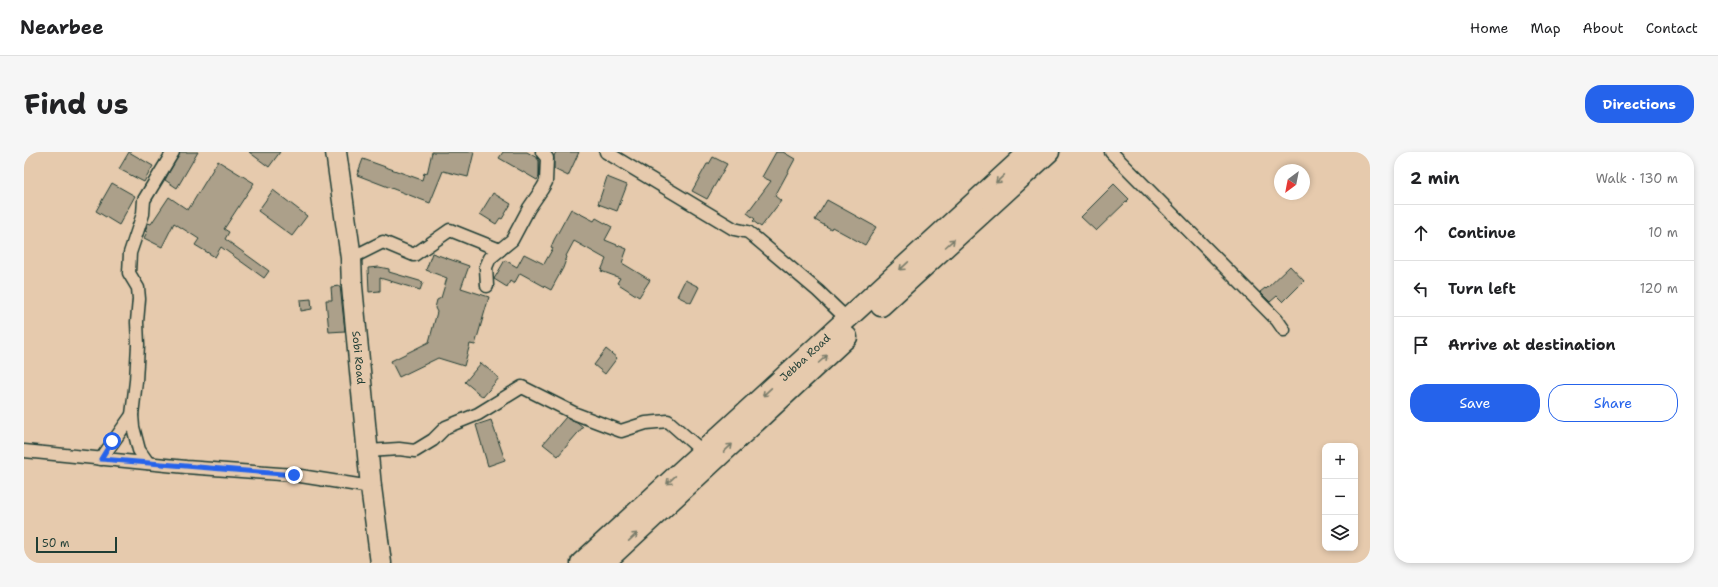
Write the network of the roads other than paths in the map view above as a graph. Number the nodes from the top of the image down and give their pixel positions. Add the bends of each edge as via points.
1 (173, 152) edge
2 (336, 152) edge
3 (542, 152) edge
4 (606, 152) edge
5 (1029, 152) edge
6 (1048, 152) edge
7 (1111, 152) edge
8 (500, 250) junction
9 (351, 258) junction
10 (487, 286) dead end
11 (847, 319) junction
12 (1284, 330) dead end
13 (132, 415) junction
14 (24, 451) edge
15 (368, 451) junction
16 (702, 451) junction
17 (101, 459) junction
18 (148, 463) junction
19 (371, 487) junction
20 (381, 563) edge
21 (581, 563) edge
22 (604, 563) edge

1 - 13 street via 144,200 143,214 130,253 129,273 138,288 139,299
2 - 9 highway, Sobi Road
3 - 8 street via 547,158 546,182 512,240
4 - 11 street via 734,228 748,232
5 -> 11 highway, Jebba Road
22 -> 6 highway
7 - 12 street
8 - 9 street via 450,230 414,254 383,242
8 - 10 street via 490,258 486,266
9 - 15 highway, Sobi Road
11 -> 16 highway, Jebba Road
13 - 17 street
13 - 18 street via 135,438
14 - 17 street
15 - 16 street via 415,450 433,440 446,426 478,414 522,387 576,414 621,431 646,423 668,421
15 - 19 highway, Sobi Road
16 -> 21 highway, Jebba Road
17 - 18 street
18 - 19 street via 294,475
19 - 20 highway, Sobi Road

